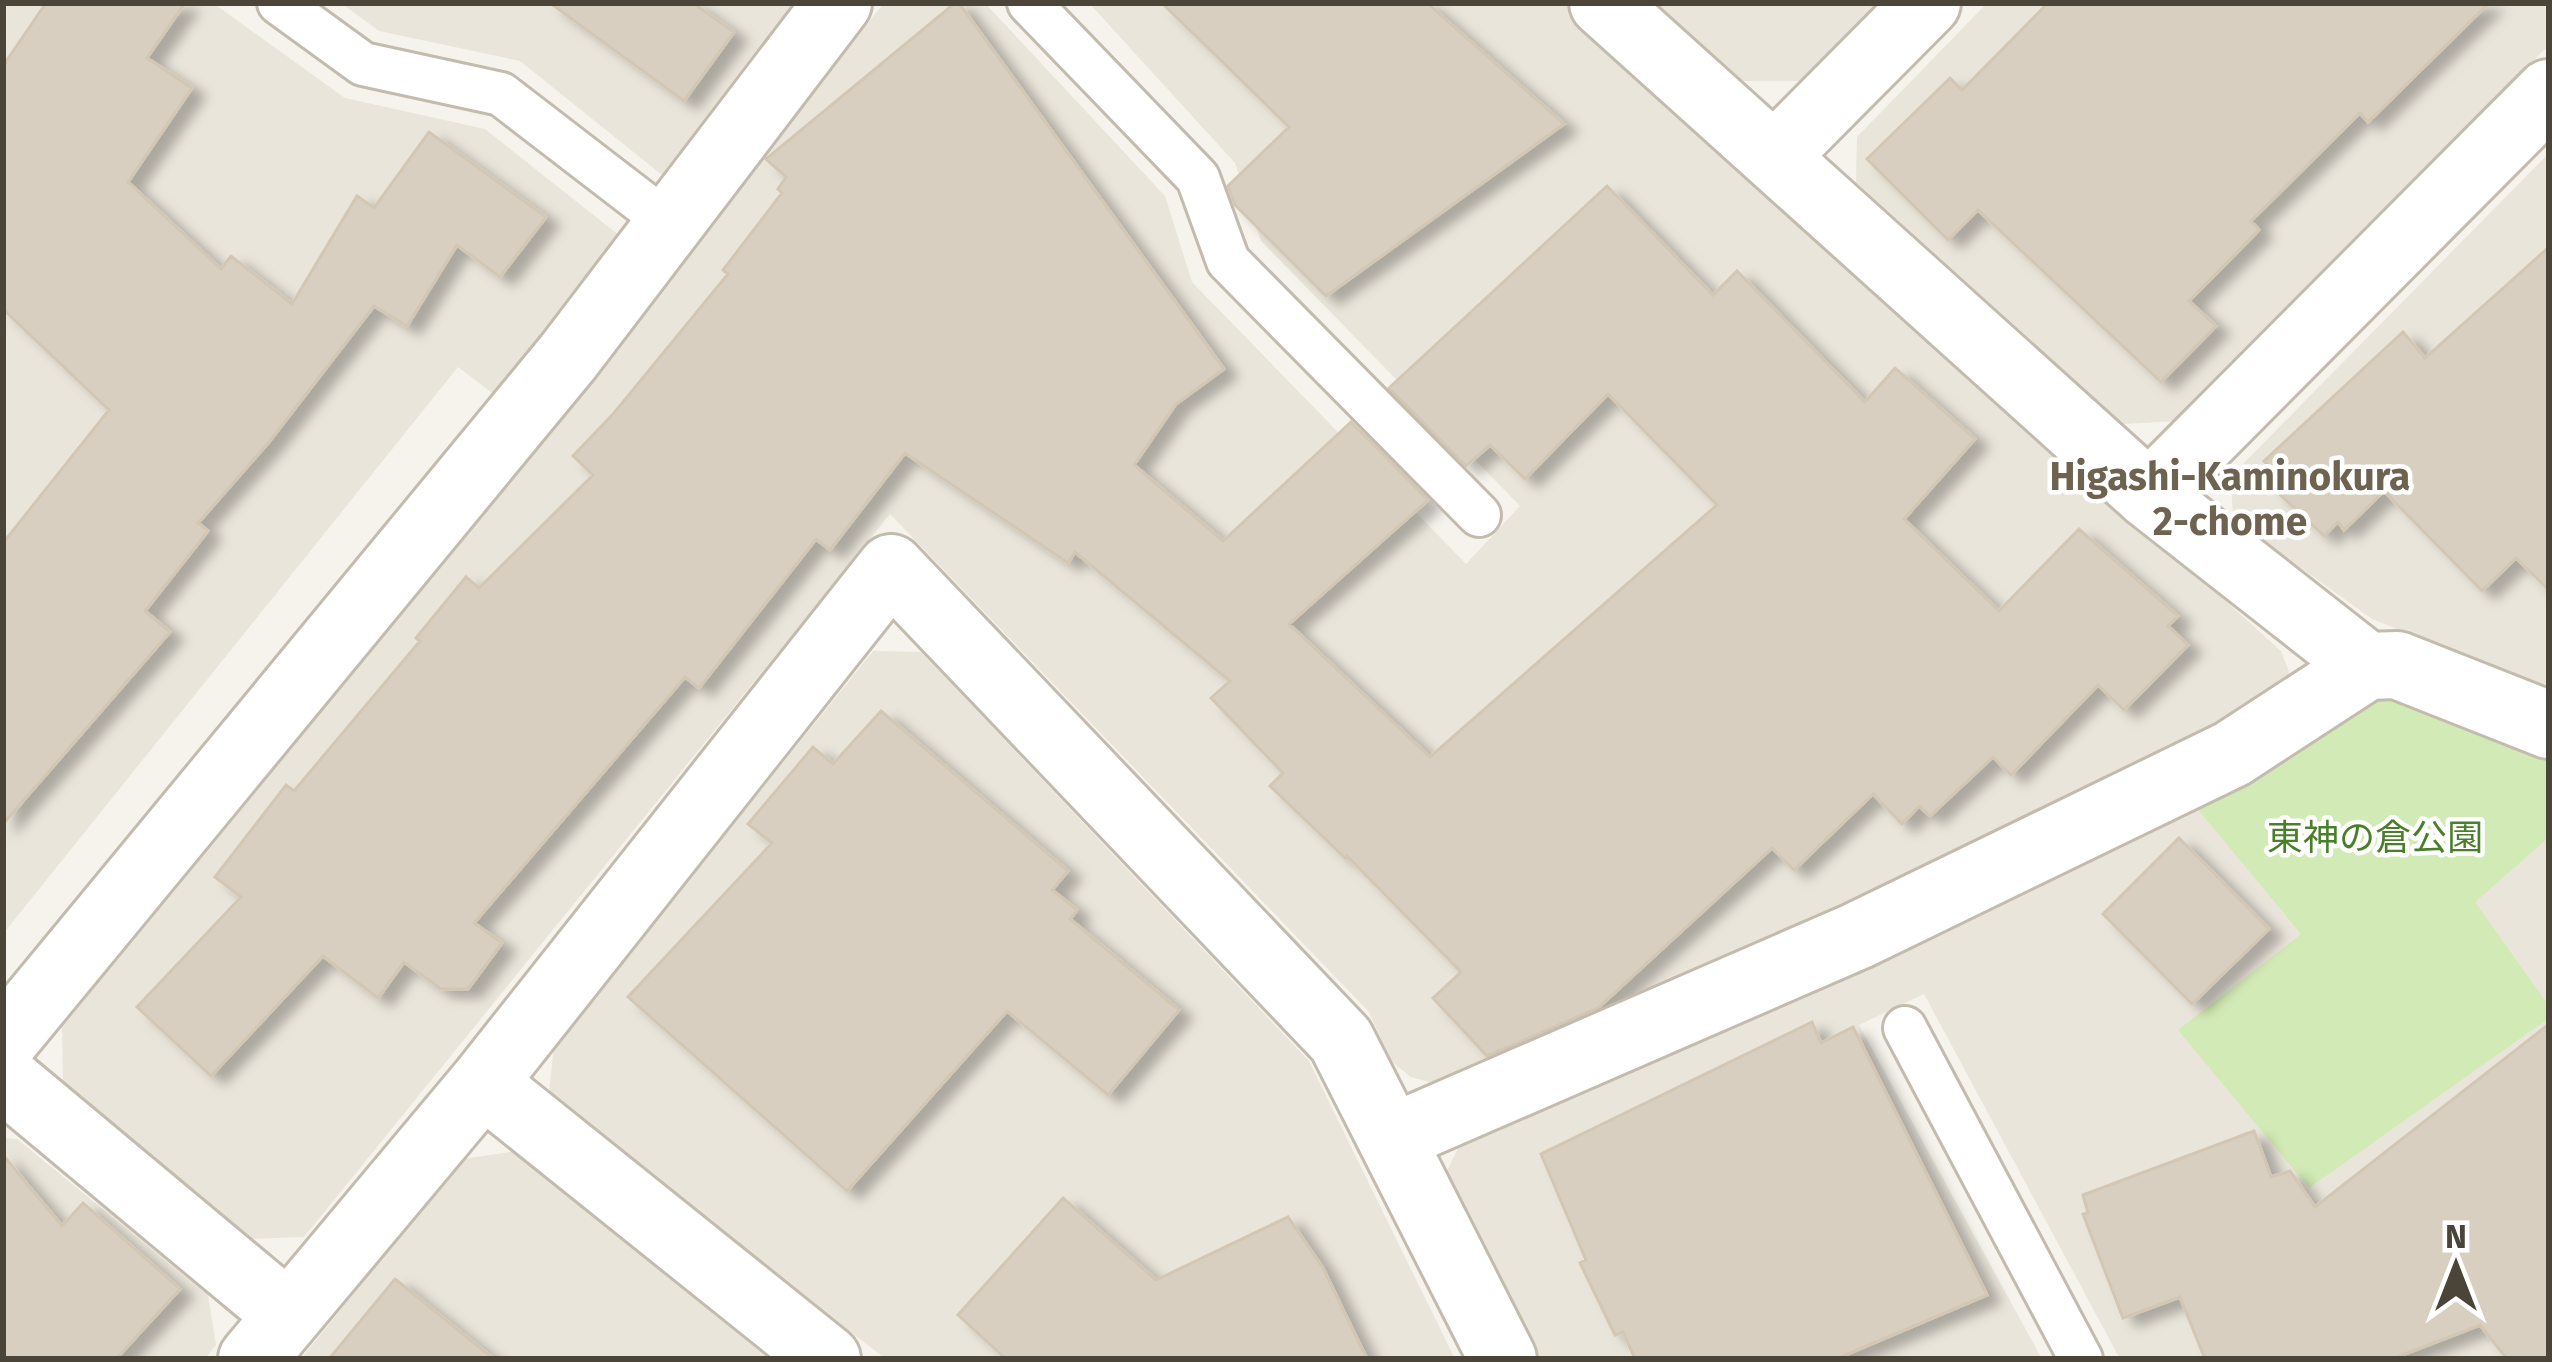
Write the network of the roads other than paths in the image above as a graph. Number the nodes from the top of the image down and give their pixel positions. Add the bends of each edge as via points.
1 (279, 3) edge
2 (838, 3) edge
3 (1029, 3) edge
4 (1603, 3) edge
5 (1927, 3) edge
6 (2549, 93) edge
7 (1775, 156) junction
8 (670, 224) junction
9 (2149, 495) junction
10 (1479, 515) dead end
11 (2367, 666) junction
12 (2549, 725) edge
13 (1905, 1028) dead end
14 (3, 1042) edge
15 (3, 1077) edge
16 (482, 1083) junction
17 (1392, 1138) junction
18 (270, 1336) edge
19 (827, 1359) edge
20 (1503, 1359) edge
21 (2080, 1359) edge

1 - 8 lane via 363,64 502,94
2 - 8 street
3 - 10 lane via 1198,178 1228,261
4 - 7 street
5 - 7 street
6 - 9 street
7 - 9 street
8 - 14 street
9 - 11 street
11 - 12 street via 2397,665
11 - 17 street via 2232,754 1857,936
13 - 21 lane
15 - 18 street
16 - 17 street via 891,568 1341,1040
16 - 18 street
16 - 19 street
17 - 20 street

